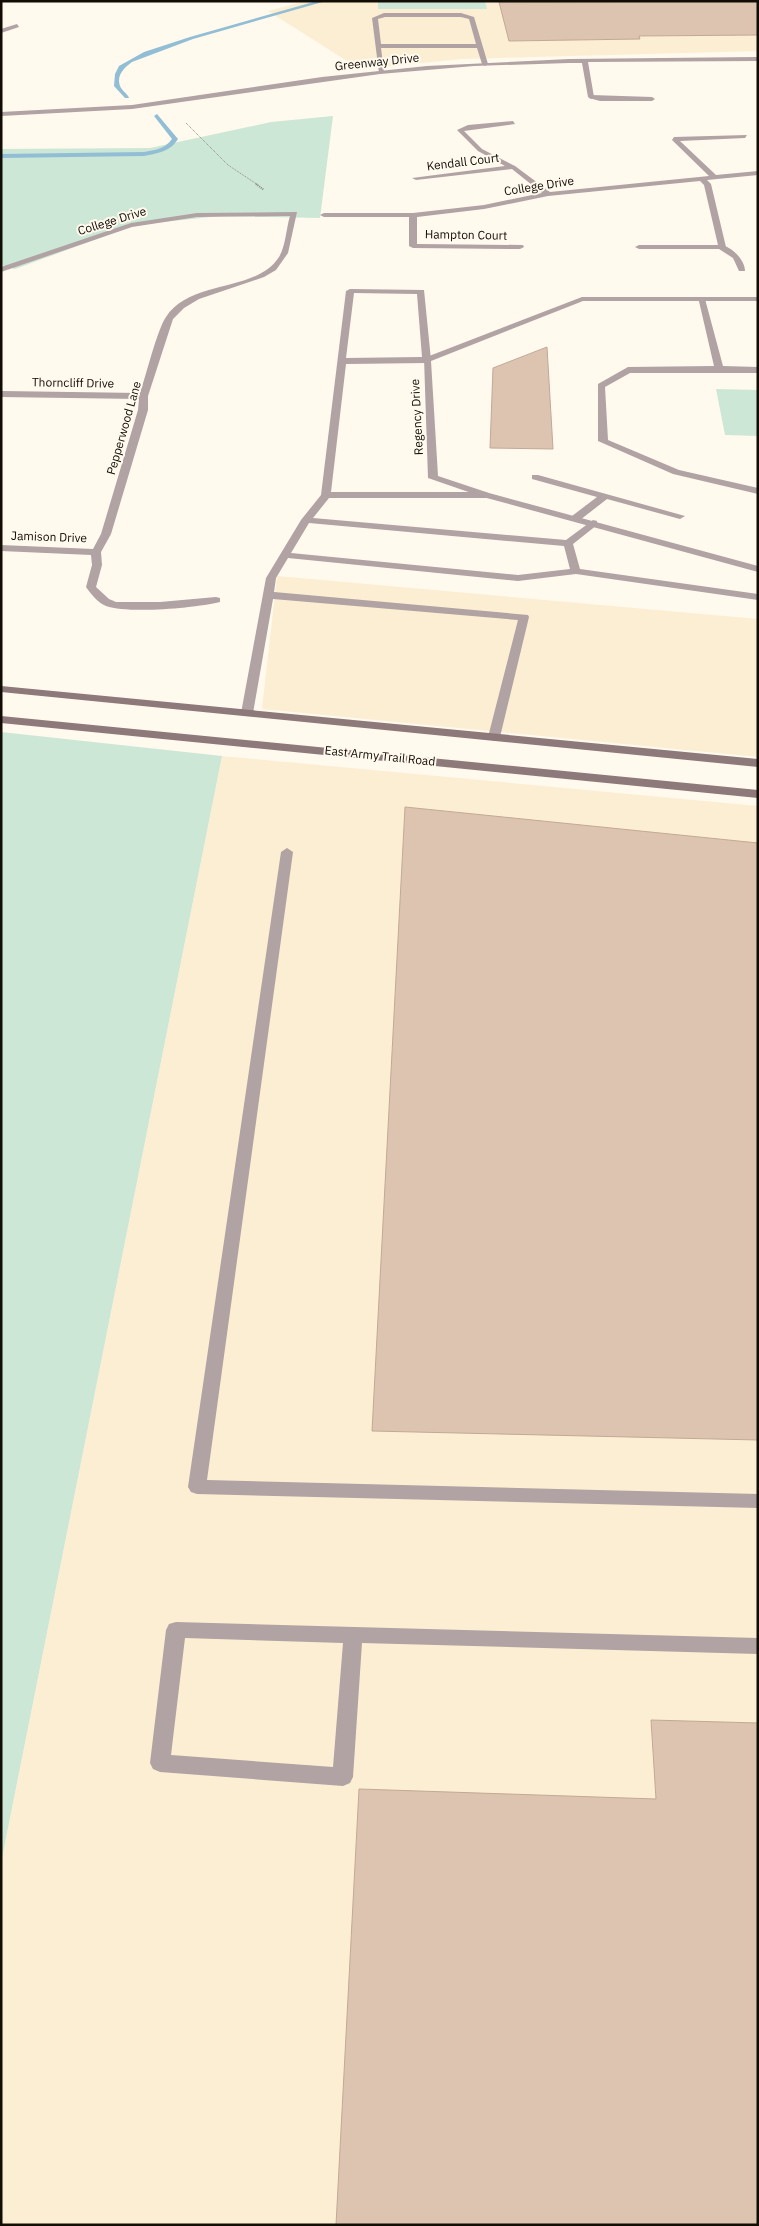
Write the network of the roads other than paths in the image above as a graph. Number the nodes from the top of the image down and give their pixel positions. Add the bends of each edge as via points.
1 (1, 23) edge
2 (1, 30) edge
3 (378, 46) junction
4 (479, 46) junction
5 (758, 59) edge
6 (584, 60) junction
7 (485, 64) junction
8 (381, 72) junction
9 (652, 99) dead end
10 (1, 114) edge
11 (514, 123) dead end
12 (745, 136) dead end
13 (513, 167) junction
14 (758, 173) edge
15 (714, 177) junction
16 (416, 178) dead end
17 (701, 178) junction
18 (548, 194) junction
19 (294, 214) joint
20 (324, 215) dead end
21 (413, 215) junction
22 (520, 247) dead end
23 (722, 247) junction
24 (639, 248) dead end
25 (742, 269) dead end
26 (1, 270) edge
27 (701, 299) junction
28 (758, 299) edge
29 (427, 360) junction
30 (343, 361) junction
31 (719, 370) junction
32 (758, 370) edge
33 (1, 394) edge
34 (144, 396) junction
35 (535, 476) dead end
36 (758, 491) edge
37 (326, 495) junction
38 (486, 495) junction
39 (606, 496) junction
40 (680, 516) dead end
41 (576, 518) junction
42 (306, 520) junction
43 (593, 523) junction
44 (568, 543) junction
45 (1, 548) edge
46 (96, 552) junction
47 (285, 555) junction
48 (758, 569) edge
49 (576, 571) junction
50 (268, 595) junction
51 (758, 597) edge
52 (216, 600) dead end
53 (1, 689) edge
54 (247, 713) junction
55 (1, 719) edge
56 (494, 737) junction
57 (758, 763) edge
58 (758, 794) edge
59 (287, 852) dead end
60 (758, 1502) edge
61 (353, 1634) junction
62 (758, 1646) edge

1 - 2 street via 17,26
3 - 4 street
3 - 4 street via 375,18 461,15 472,18
3 - 8 street
4 - 7 street
5 - 6 street, Greenway Drive
6 - 7 street, Greenway Drive
6 - 9 street via 591,97
7 - 8 street, Greenway Drive
8 - 10 street, Greenway Drive via 165,103 100,110
11 - 13 street via 460,130 480,150
12 - 15 street via 674,139
13 - 16 street, Kendall Court
13 - 18 street
14 - 15 street, College Drive
15 - 17 street, College Drive
17 - 18 street, College Drive
17 - 23 street via 708,184
18 - 21 street, College Drive via 484,207
19 - 26 street, College Drive via 197,215 132,225
19 - 34 street, Pepperwood Lane via 282,259 271,270 208,292 176,309 169,318
20 - 21 street, College Drive
21 - 22 street, Hampton Court via 413,246
23 - 24 street
23 - 25 street via 736,257
27 - 28 street, Regency Drive
27 - 29 street, Regency Drive via 582,299
27 - 31 street
29 - 30 street
29 - 30 street via 422,292 350,292
29 - 38 street, Regency Drive via 433,478
30 - 37 street
31 - 32 street
31 - 36 street via 628,370 601,386 603,441 676,472
33 - 34 street, Thorncliff Drive
34 - 46 street, Pepperwood Lane via 143,410 106,534
35 - 39 street
37 - 38 street
37 - 42 street
38 - 41 street, Regency Drive
39 - 40 street
39 - 41 street
41 - 43 street, Regency Drive
42 - 44 street
42 - 47 street
43 - 44 street
43 - 48 street, Regency Drive
44 - 49 street
45 - 46 street, Jamison Drive
46 - 52 street, Pepperwood Lane via 97,565 91,587 107,603
47 - 49 street via 518,578
47 - 50 street via 271,578
49 - 51 street
50 - 54 street
50 - 56 street via 524,617
53 - 54 main road, East Army Trail Road
54 - 56 main road, East Army Trail Road
55 - 58 main road, East Army Trail Road
56 - 57 main road, East Army Trail Road
59 - 60 street via 197,1487
61 - 61 street via 176,1630 160,1763 343,1777
61 - 62 street

